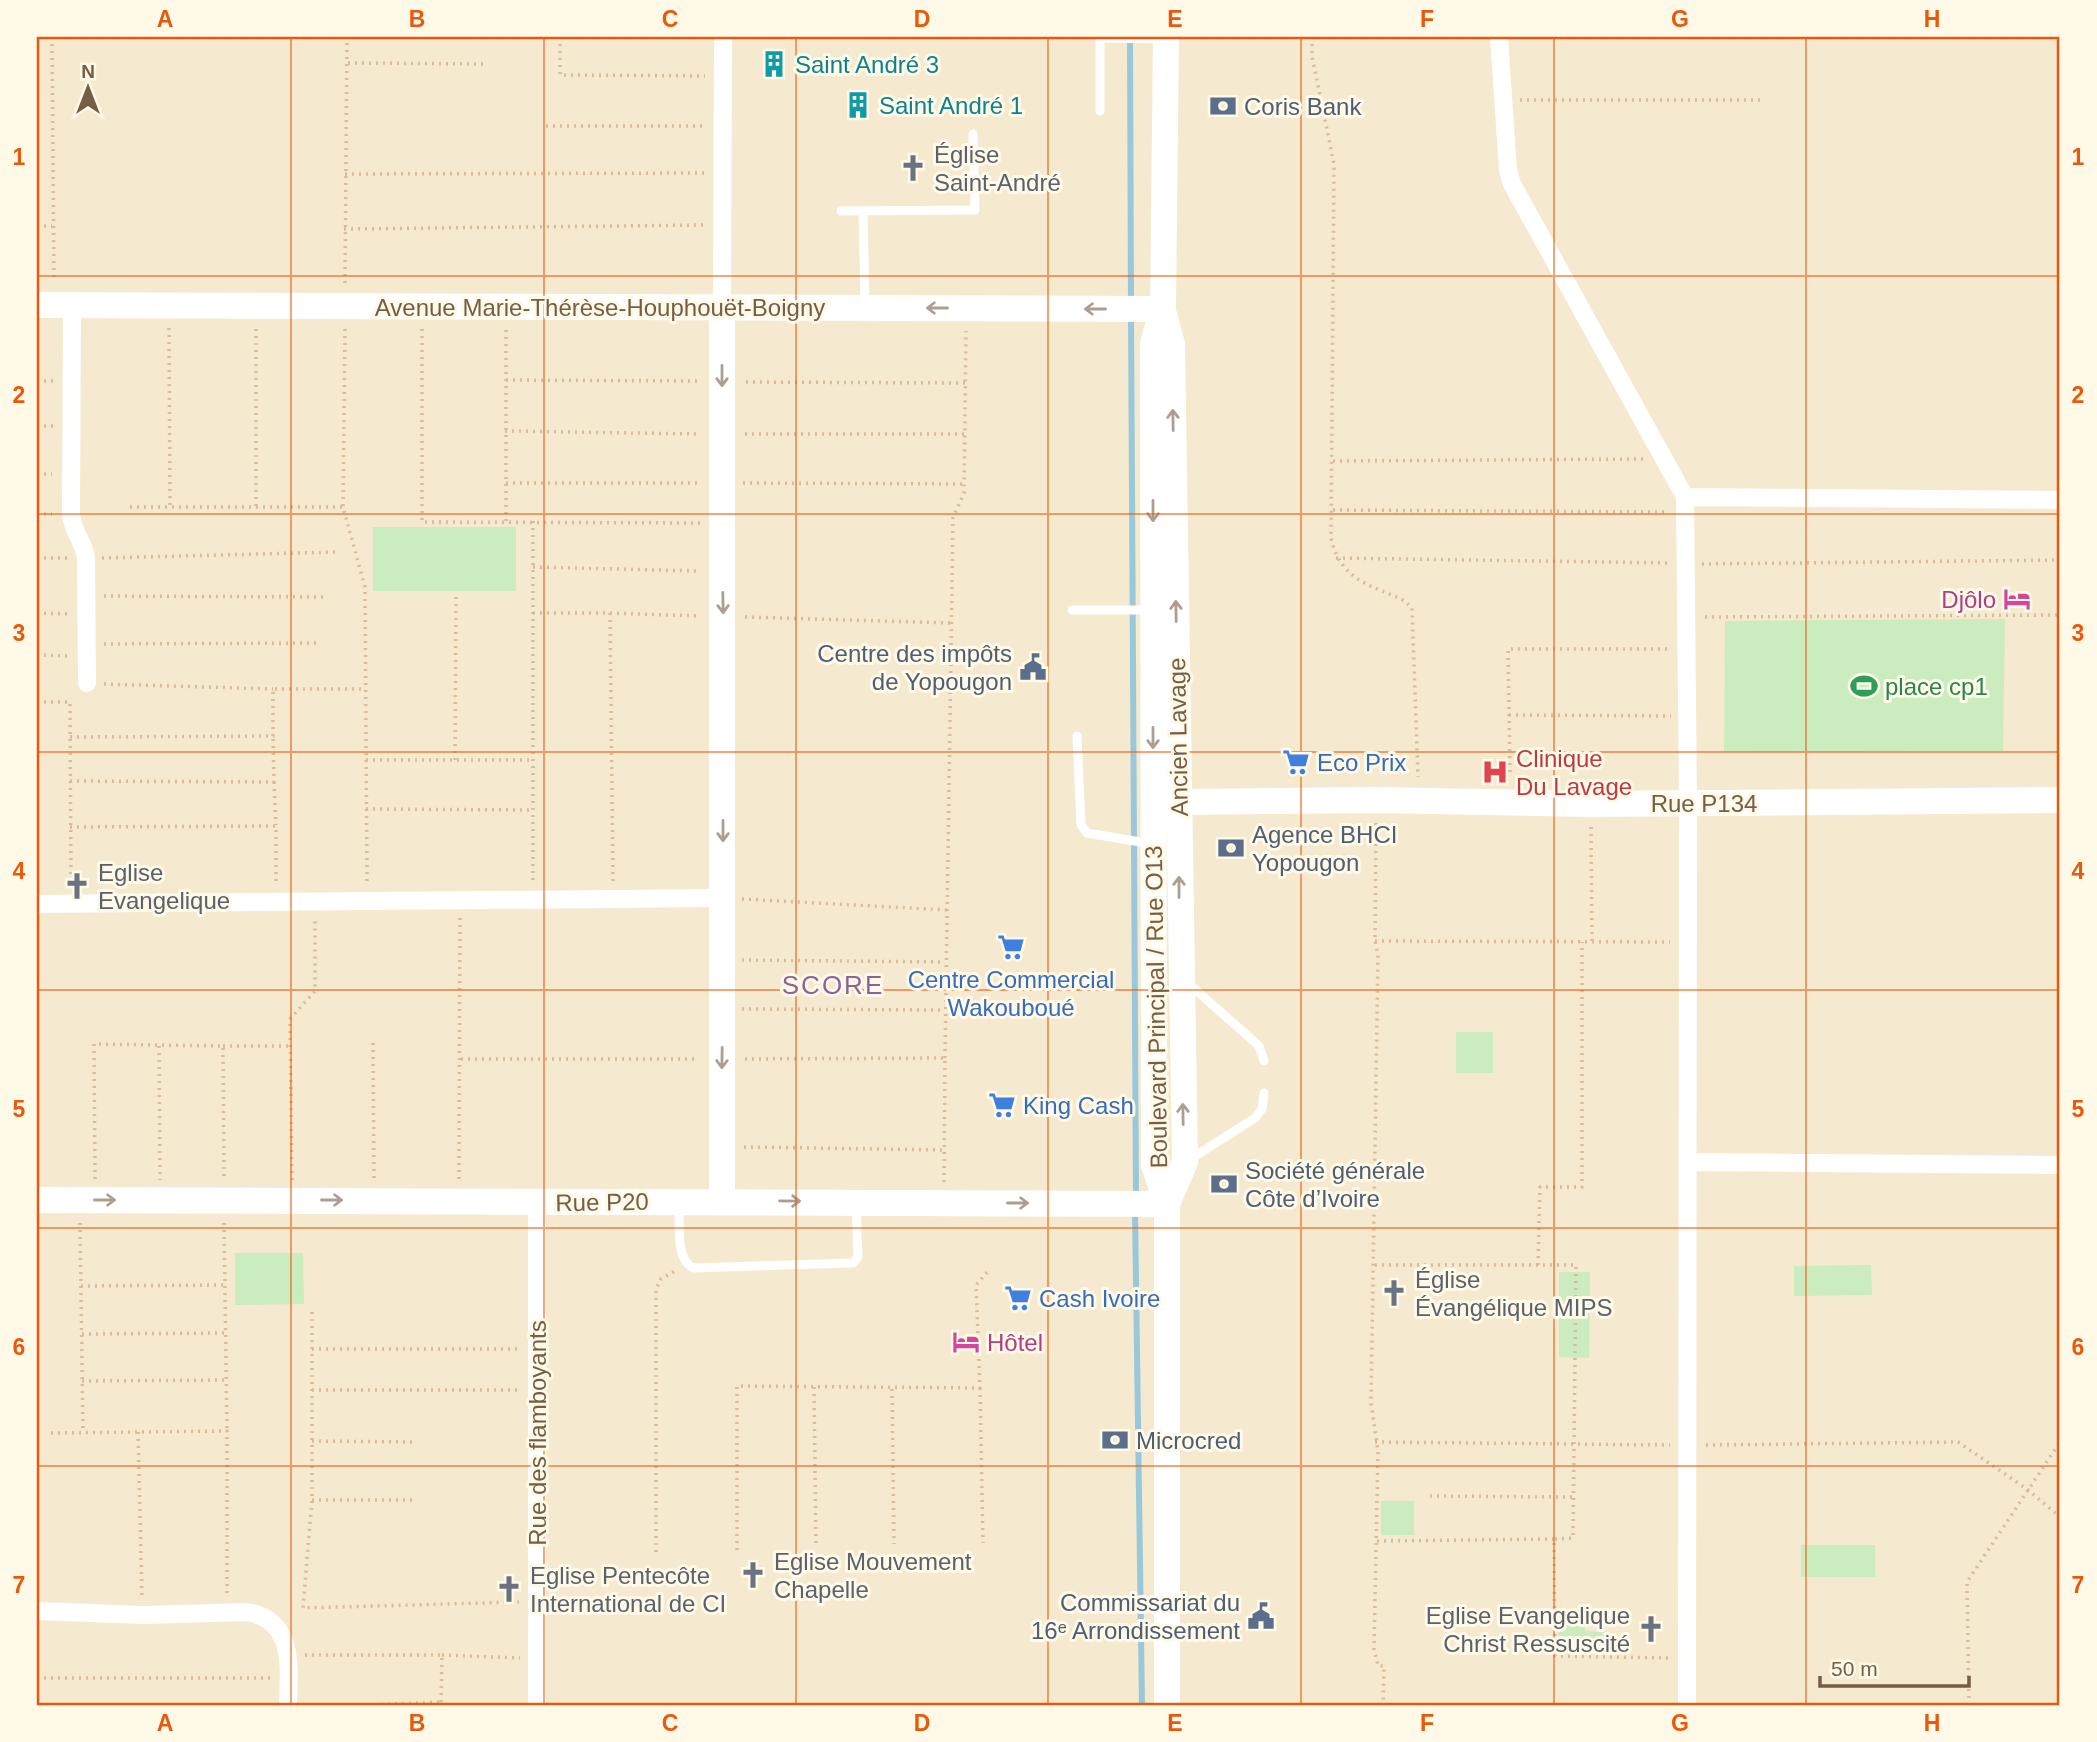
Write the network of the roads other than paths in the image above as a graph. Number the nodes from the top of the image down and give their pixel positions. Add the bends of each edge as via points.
1 (723, 37) edge
2 (1100, 37) edge
3 (1499, 37) edge
4 (1166, 38) edge
5 (1100, 111) dead end
6 (974, 134) dead end
7 (841, 211) dead end
8 (863, 211) junction
9 (54, 305) edge
10 (722, 308) junction
11 (865, 308) junction
12 (1163, 309) junction
13 (2060, 500) edge
14 (1686, 504) junction
15 (1175, 562) joint
16 (1072, 610) dead end
17 (1153, 610) junction
18 (88, 683) road end
19 (1077, 736) dead end
20 (2060, 800) edge
21 (1179, 802) junction
22 (1688, 803) junction
23 (1153, 845) junction
24 (723, 898) junction
25 (37, 904) edge
26 (1180, 976) junction
27 (1264, 1061) dead end
28 (1264, 1093) dead end
29 (1185, 1162) junction
30 (1688, 1162) junction
31 (2060, 1165) edge
32 (37, 1200) edge
33 (722, 1200) junction
34 (679, 1201) junction
35 (856, 1202) junction
36 (537, 1203) junction
37 (1167, 1203) junction
38 (37, 1611) edge
39 (288, 1705) edge
40 (537, 1705) edge
41 (1167, 1705) edge
42 (1687, 1705) edge

1 - 10 street
2 - 4 lane
2 - 5 lane
3 - 14 street via 1513,184
4 - 12 street, Boulevard Principal / Rue O13
6 - 8 lane via 975,210
7 - 8 lane
8 - 11 lane
9 - 10 street, Avenue Marie-Thérèse-Houphouët-Boigny
9 - 18 street via 71,514 86,558
10 - 11 street, Avenue Marie-Thérèse-Houphouët-Boigny
10 -> 24 street
12 -> 11 street, Avenue Marie-Thérèse-Houphouët-Boigny
15 -> 12 street, Boulevard Principal / Rue O13 via 1172,344
12 -> 17 street, Boulevard Principal / Rue O13 via 1153,343
13 - 14 street
14 - 22 street
21 -> 15 street, Ancien Lavage
16 - 17 lane
17 -> 23 street, Boulevard Principal / Rue O13
19 - 23 lane via 1081,825 1087,833
20 - 22 street, Rue P134
21 - 22 street, Rue P134
26 -> 21 street, Ancien Lavage
22 - 30 street
23 - 37 street, Boulevard Principal / Rue O13 via 1154,1165
24 - 25 street
24 -> 33 street
26 - 27 lane via 1259,1046
29 -> 26 street, Ancien Lavage
28 - 29 lane via 1262,1109 1255,1118
29 - 37 street, Ancien Lavage
30 - 31 street
30 - 42 street
32 -> 36 street, Rue P20
33 - 34 street, Rue P20
33 -> 35 street, Rue P20
34 - 35 lane via 682,1255 687,1265 708,1268 853,1264 858,1257
34 - 36 street, Rue P20
35 -> 37 street, Rue P20
36 - 40 street, Rue des flamboyants
37 - 41 street, Boulevard Principal / Rue O13
38 - 39 street via 263,1615 283,1637 289,1655

